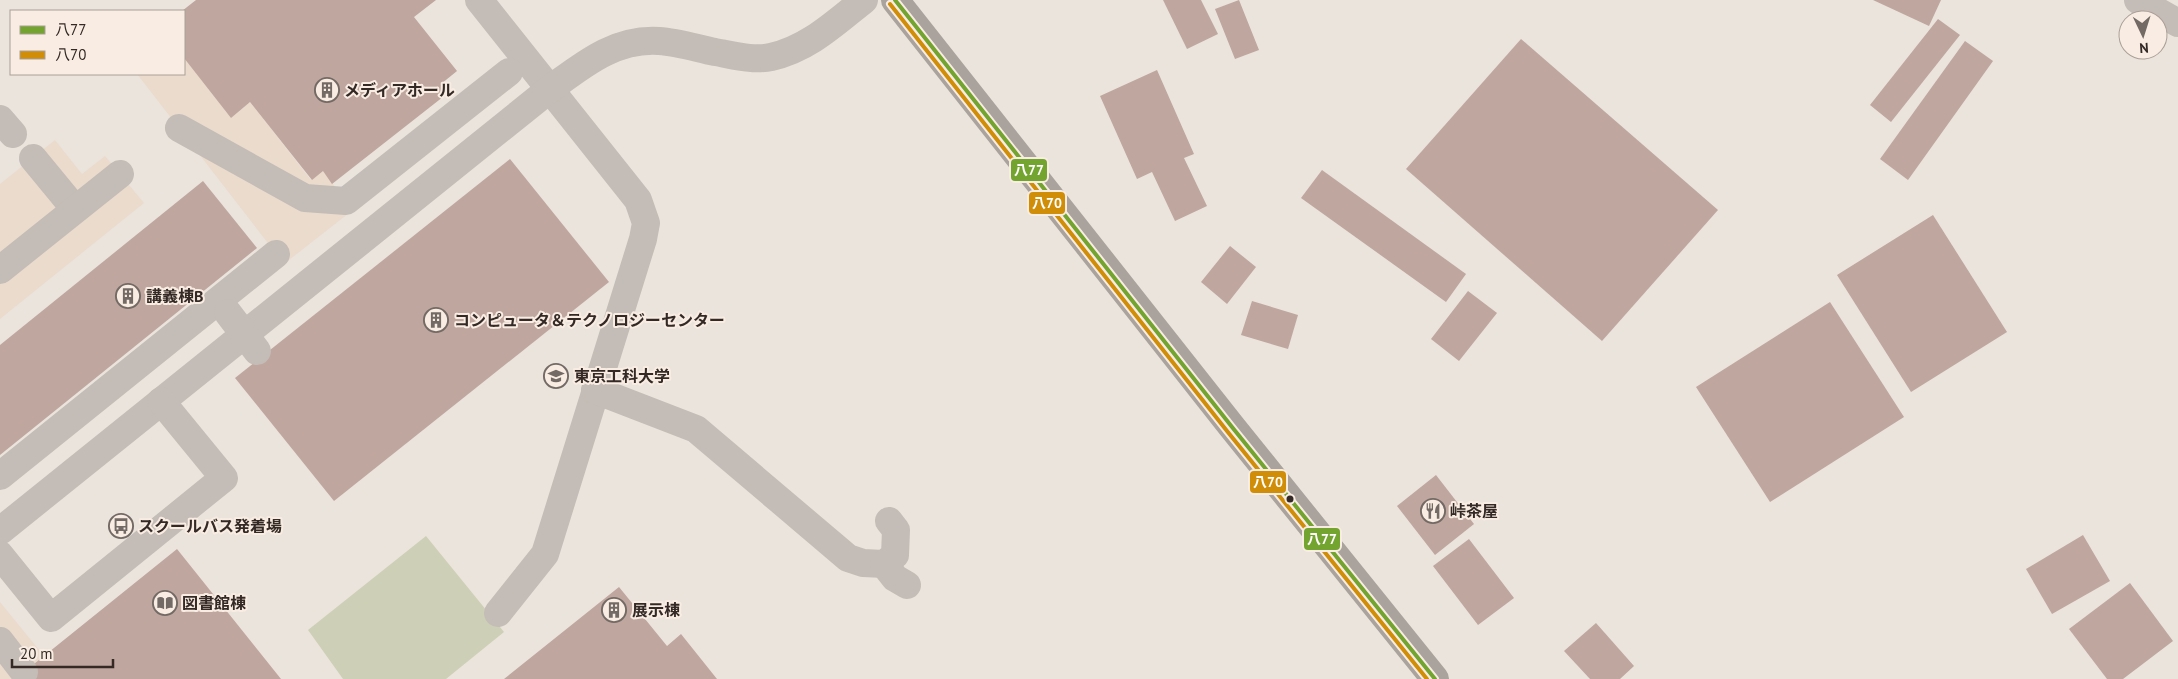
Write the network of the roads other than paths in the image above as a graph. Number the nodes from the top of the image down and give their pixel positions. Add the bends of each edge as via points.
1 (479, 0) edge
2 (864, 0) edge
3 (895, 0) edge
4 (2138, 0) edge
5 (2178, 22) edge
6 (509, 72) dead end
7 (550, 89) junction
8 (178, 128) dead end
9 (32, 158) dead end
10 (120, 174) dead end
11 (75, 209) junction
12 (276, 254) dead end
13 (0, 270) edge
14 (223, 307) junction
15 (260, 354) dead end
16 (595, 390) junction
17 (161, 401) junction
18 (0, 476) edge
19 (890, 521) dead end
20 (0, 530) edge
21 (0, 555) edge
22 (884, 564) junction
23 (907, 585) dead end
24 (498, 613) dead end
25 (0, 641) edge
26 (24, 672) dead end
27 (1435, 679) edge

1 - 7 street
2 - 7 street via 812,41 769,58 750,59 658,41 632,43 609,49 591,59
3 - 27 highway
4 - 5 street
6 - 8 street via 346,201 306,198
7 - 16 street via 638,200 646,223 644,239
7 - 17 street
9 - 11 street
10 - 11 street
11 - 13 street
12 - 14 street
14 - 15 street, bridge
14 - 18 street
16 - 22 street via 696,429 848,558
16 - 24 street via 545,554
17 - 20 street
17 - 21 street via 224,478 51,618
19 - 22 street via 896,530 895,555
22 - 23 street via 895,578
25 - 26 street

